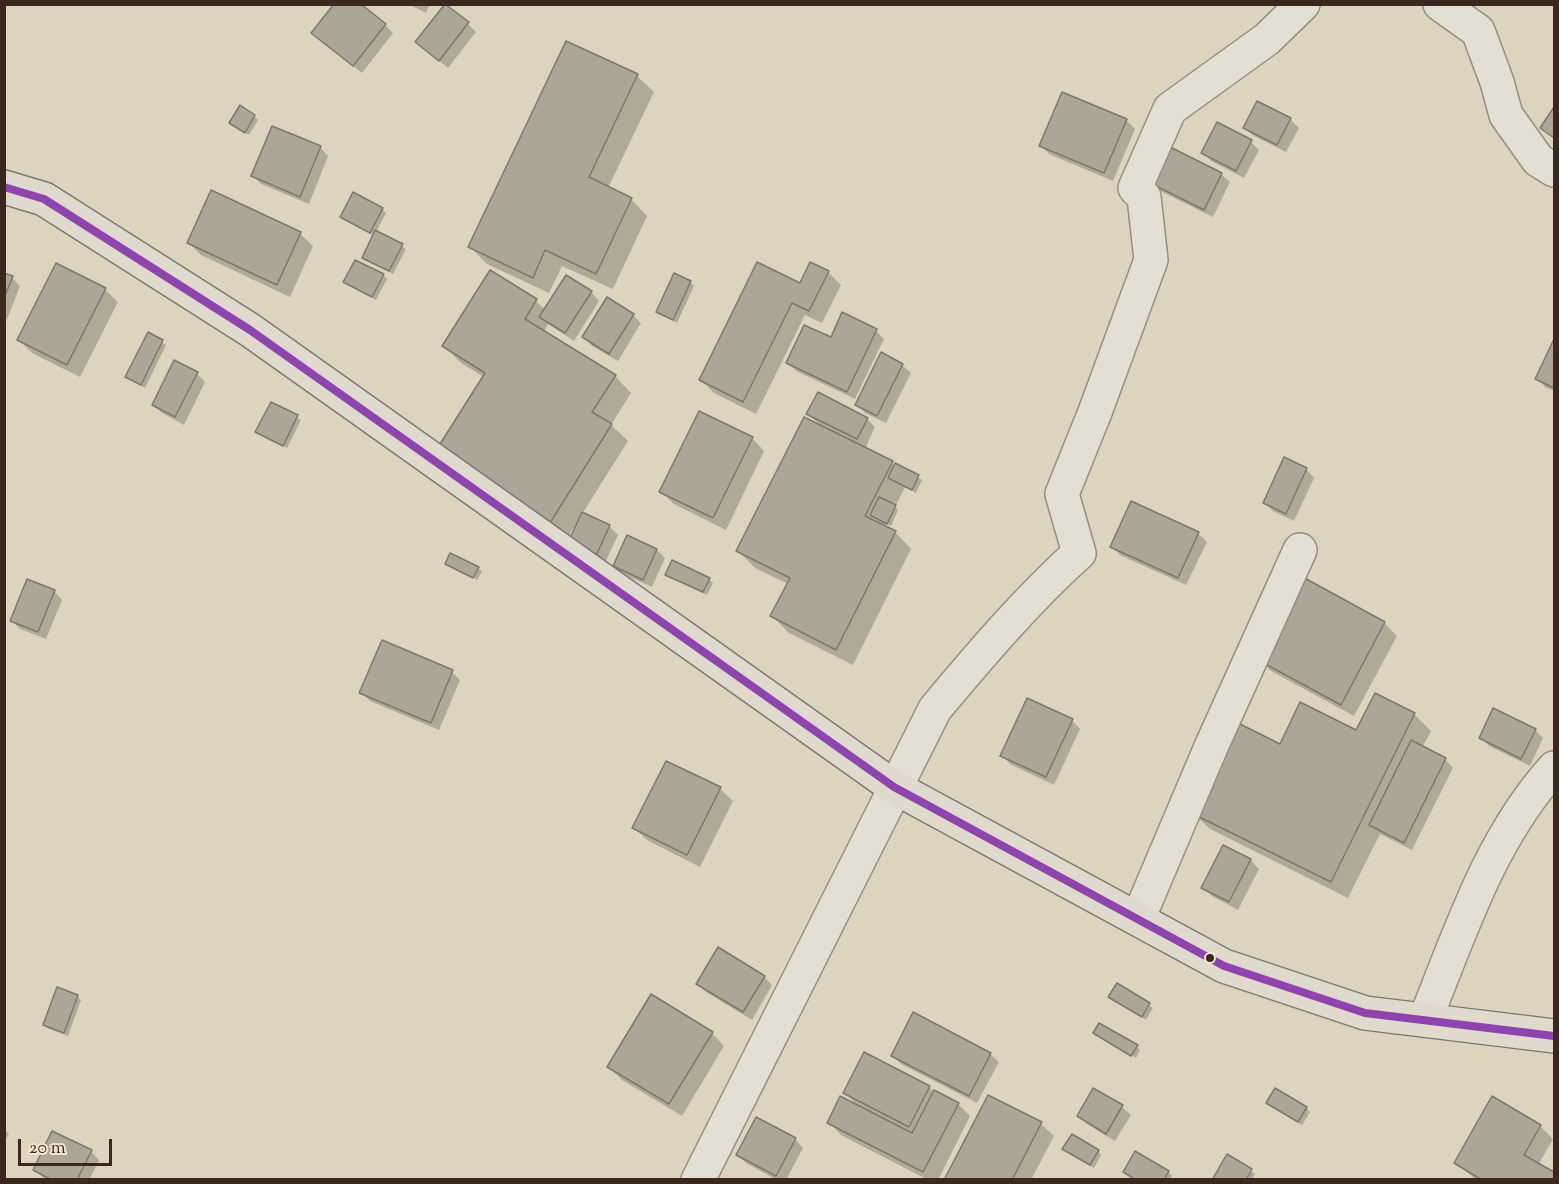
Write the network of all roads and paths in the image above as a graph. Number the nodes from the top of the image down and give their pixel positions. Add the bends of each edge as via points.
1 (1303, 4) edge
2 (1440, 4) edge
3 (1554, 170) edge
4 (4, 187) edge
5 (1300, 550) dead end
6 (1554, 768) edge
7 (894, 787) junction
8 (1138, 920) junction
9 (1425, 1020) junction
10 (1554, 1036) edge
11 (698, 1179) edge

1 - 7 street via 1267,39 1170,109 1135,188 1144,198 1151,260 1062,494 1079,553 1041,588 935,709
2 - 3 street via 1478,31 1506,115 1538,160
4 - 7 main road via 44,199 250,330
5 - 8 street
6 - 9 street via 1515,821 1479,884
7 - 8 main road
7 - 11 street
8 - 9 main road via 1224,966 1365,1013
9 - 10 main road

